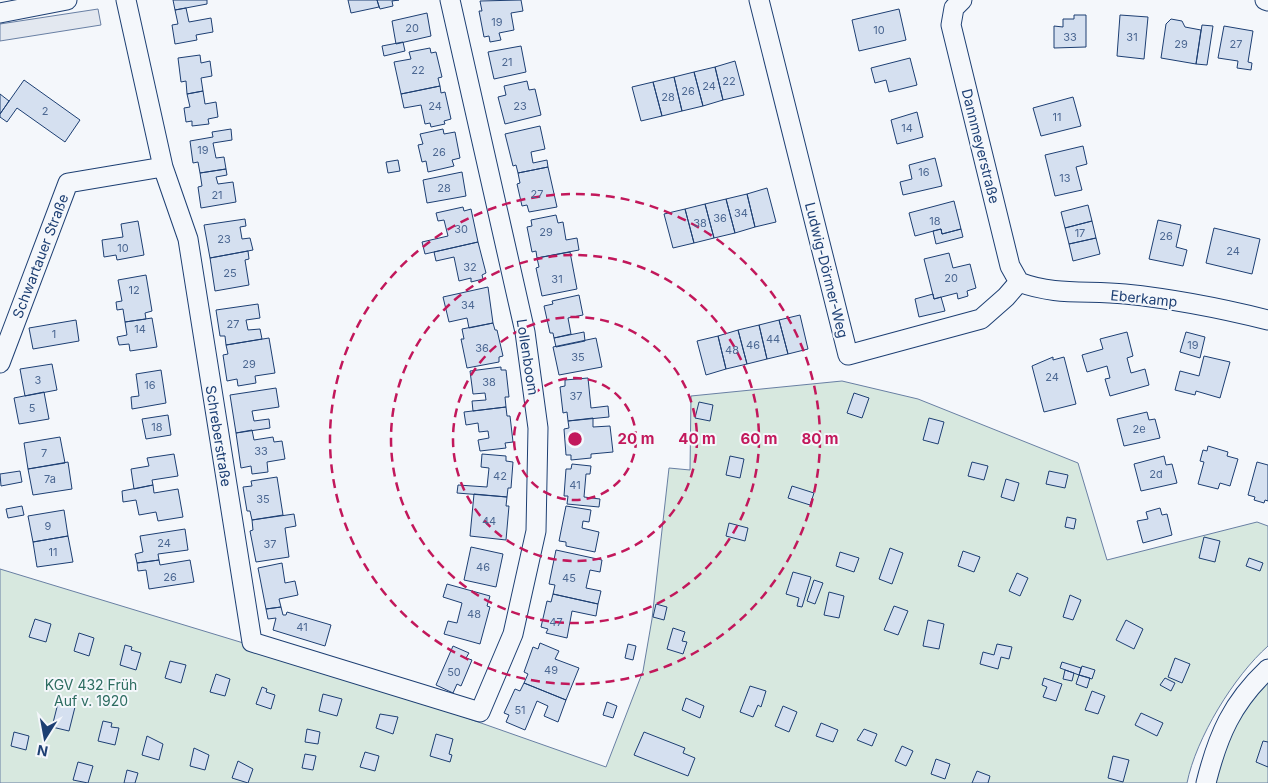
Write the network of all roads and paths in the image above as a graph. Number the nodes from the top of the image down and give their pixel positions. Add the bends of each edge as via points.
1 (67, 0) edge
2 (126, 0) edge
3 (450, 0) edge
4 (759, 0) edge
5 (958, 4) edge
6 (0, 13) edge
7 (163, 167) junction
8 (1019, 282) junction
9 (1268, 320) edge
10 (0, 363) edge
11 (1268, 668) edge
12 (480, 712) joint
13 (1206, 783) edge

1 - 6 street
2 - 7 street, Schreberstraße
3 - 12 street, Lollenboom via 525,332 538,428 536,531 513,634
4 - 8 street, Ludwig-Dörmer-Weg via 848,355 981,319
5 - 8 street, Dannmeyerstraße via 951,25 1010,266
7 - 10 street, Schwartauer Straße via 68,184
7 - 12 street, Schreberstraße via 188,239 252,642
8 - 9 street, Eberkamp via 1039,290 1123,294 1204,304
11 - 13 street via 1235,706 1219,736

